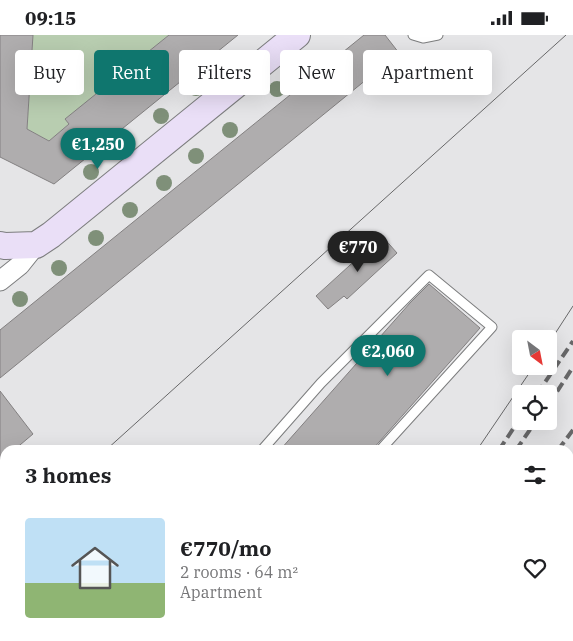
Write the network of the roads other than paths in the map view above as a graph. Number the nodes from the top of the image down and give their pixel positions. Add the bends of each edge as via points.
1 (297, 35) edge
2 (413, 35) edge
3 (438, 35) edge
4 (0, 245) edge
5 (36, 245) junction
6 (0, 281) edge
7 (266, 445) edge
8 (385, 445) edge

1 - 5 street
2 - 3 lane via 423,39
4 - 5 street
5 - 6 street via 20,265
7 - 8 lane via 321,383 429,275 492,327

